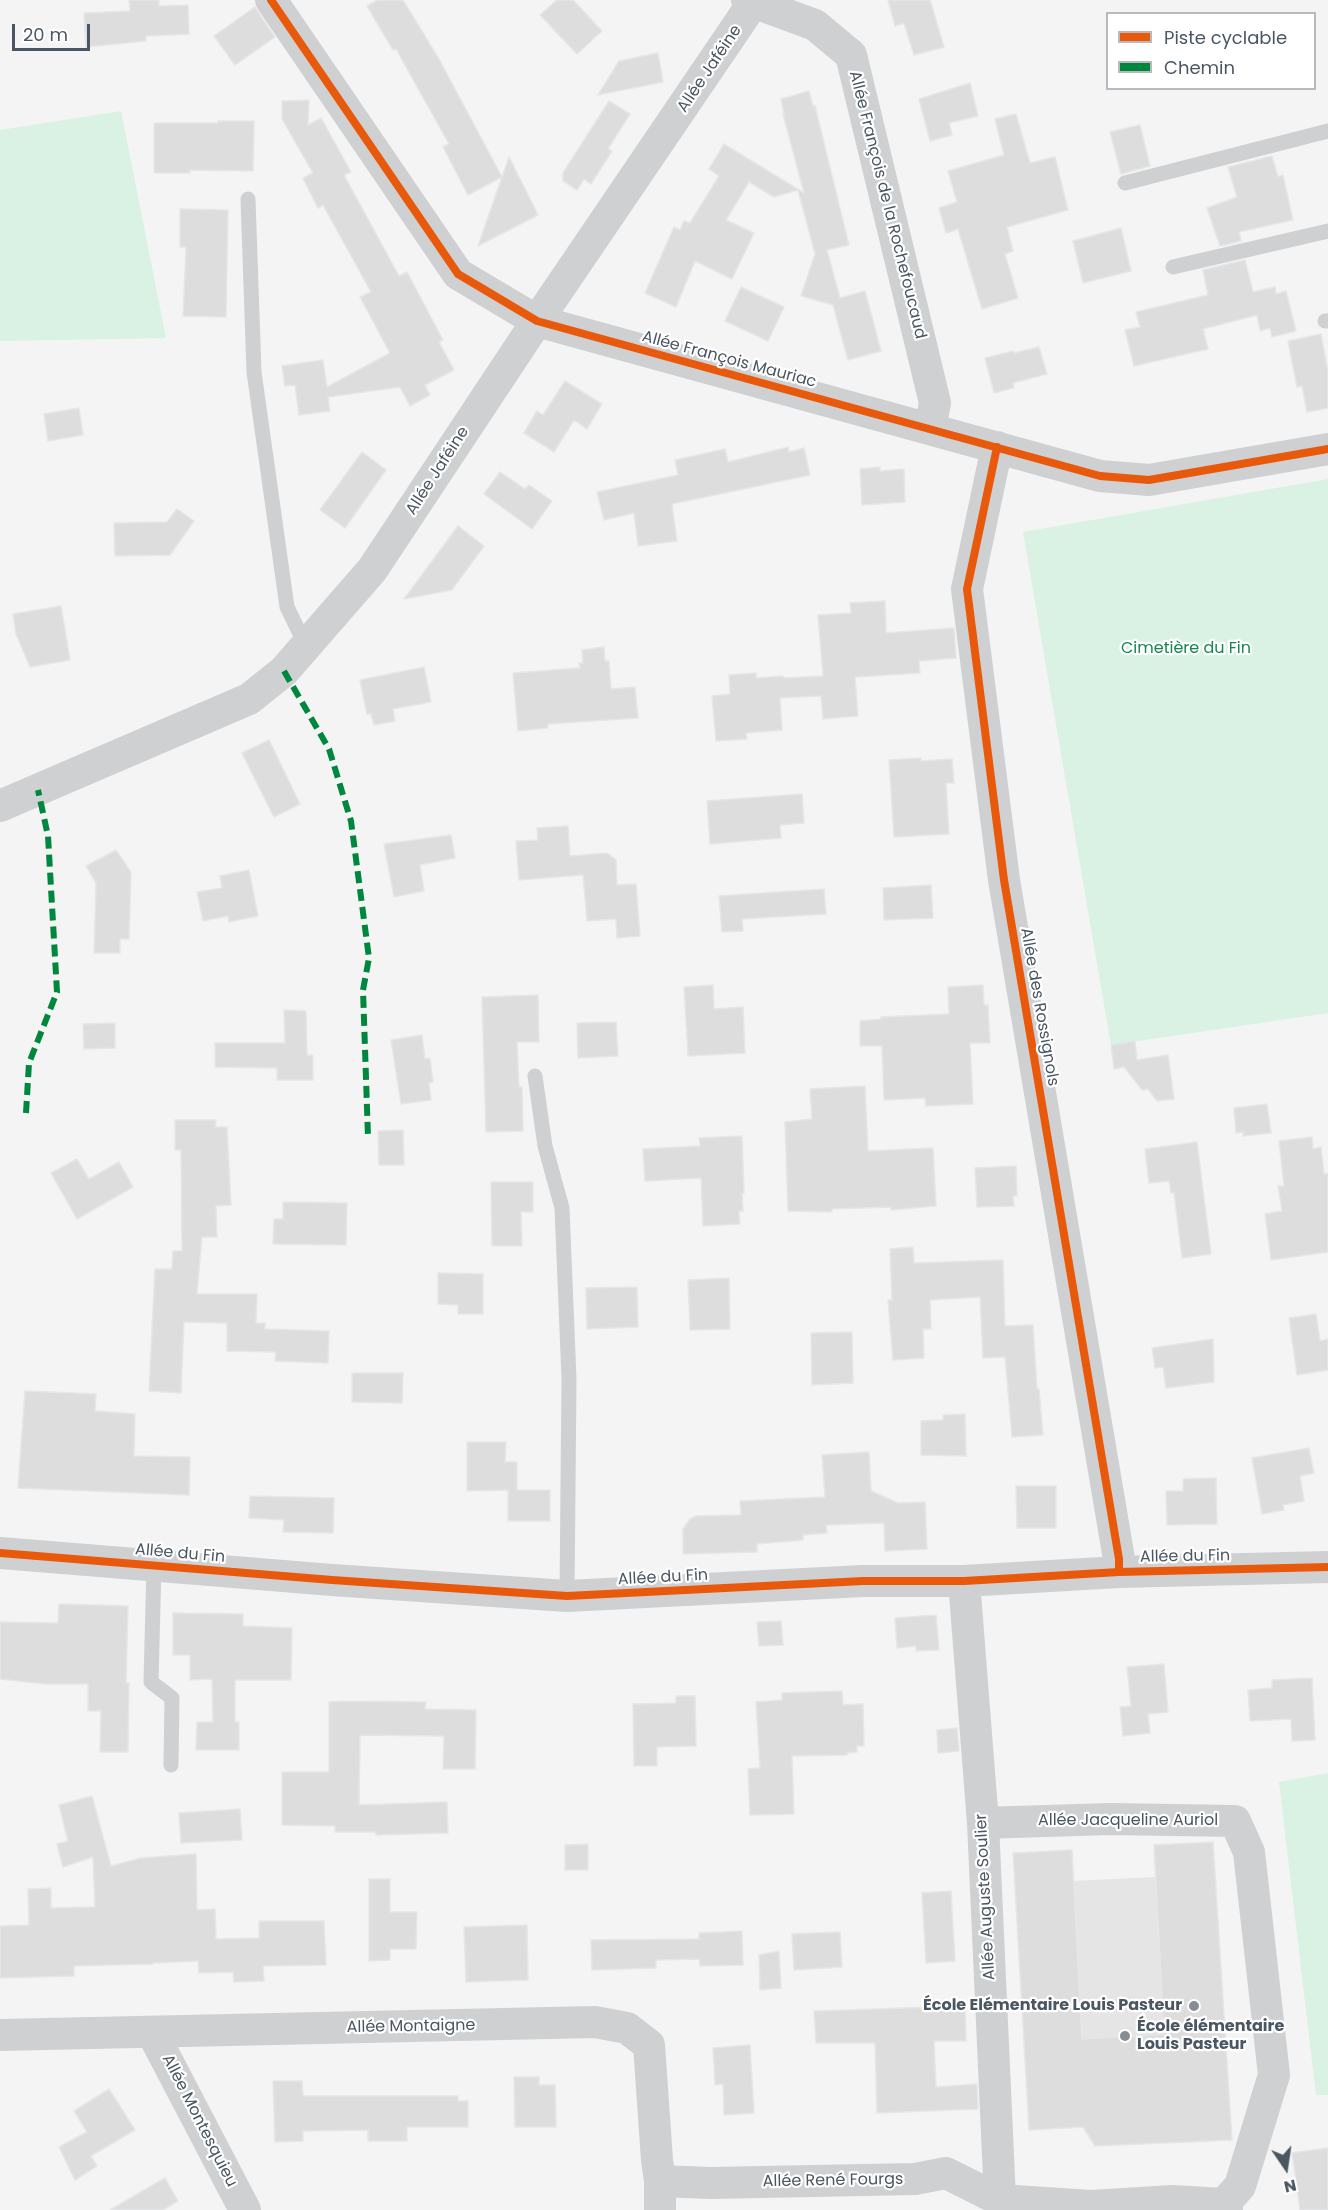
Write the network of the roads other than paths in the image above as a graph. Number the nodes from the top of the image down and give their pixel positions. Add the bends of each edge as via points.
1 (272, 0) edge
2 (752, 1) edge
3 (1328, 131) edge
4 (1125, 183) dead end
5 (248, 200) dead end
6 (1328, 231) edge
7 (1173, 267) dead end
8 (537, 321) junction
9 (930, 429) junction
10 (997, 447) junction
11 (1328, 449) edge
12 (306, 646) junction
13 (0, 806) edge
14 (535, 1076) dead end
15 (0, 1553) edge
16 (154, 1565) junction
17 (1328, 1567) edge
18 (1119, 1572) junction
19 (964, 1581) junction
20 (567, 1596) junction
21 (171, 1765) dead end
22 (983, 1823) junction
23 (152, 2032) junction
24 (0, 2035) edge
25 (660, 2195) edge
26 (1000, 2200) junction
27 (1225, 2207) edge
28 (245, 2210) edge

1 - 8 street, Allée François Mauriac via 458,274
2 - 8 street, Allée Jaféine
2 - 9 street, Allée François de la Rochefoucaud via 815,25 851,55 935,404
3 - 4 lane
5 - 12 lane via 254,372 287,607
6 - 7 lane
8 - 9 street, Allée François Mauriac
8 - 12 street, Allée Jaféine via 372,570
9 - 10 street, Allée François Mauriac
10 - 11 street, Allée François Mauriac via 1100,476 1149,480
10 - 18 street, Allée des Rossignols via 967,589 1004,880
12 - 13 street, Allée Jaféine via 284,671 249,699
14 - 20 lane via 546,1146 562,1208 569,1379
15 - 16 street, Allée du Fin
16 - 20 street, Allée du Fin
16 - 21 lane via 151,1682 172,1698
17 - 18 street, Allée du Fin
18 - 19 street, Allée du Fin
19 - 20 street, Allée du Fin via 863,1581
19 - 22 street, Allée Auguste Soulier
22 - 26 street, Allée Auguste Soulier
22 - 27 street, Allée Jacqueline Auriol via 1235,1821 1249,1852 1274,2074 1240,2186
23 - 24 street, Allée Montaigne
23 - 25 street, Allée Montaigne via 595,2022 627,2028 650,2045
23 - 28 street, Allée Montesquieu
25 - 26 street, Allée René Fourgs via 710,2183 915,2180 946,2173
26 - 27 street via 1091,2206 1172,2201

